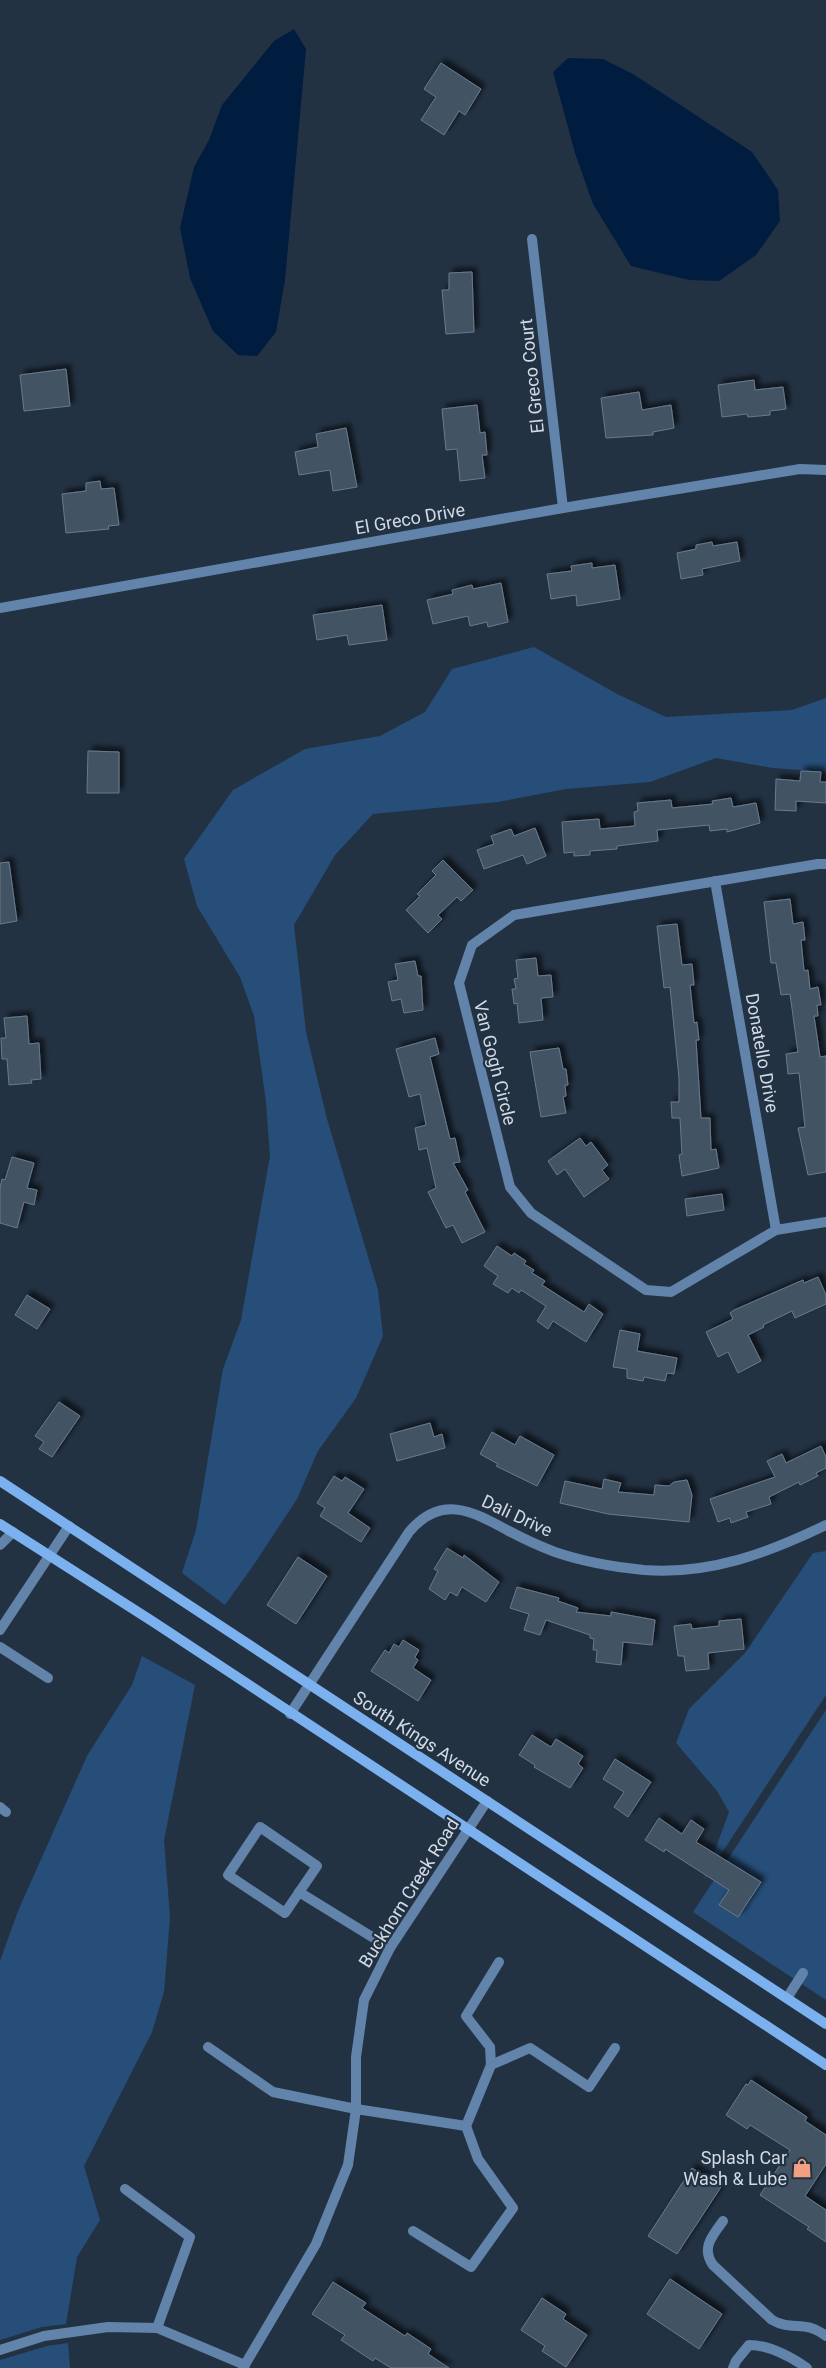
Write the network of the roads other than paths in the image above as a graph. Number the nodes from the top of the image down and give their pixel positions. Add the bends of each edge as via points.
1 (532, 239) dead end
2 (826, 470) edge
3 (563, 508) junction
4 (0, 608) edge
5 (826, 864) edge
6 (715, 881) junction
7 (826, 1222) edge
8 (776, 1230) junction
9 (0, 1481) edge
10 (0, 1524) edge
11 (826, 1525) edge
12 (69, 1526) junction
13 (13, 1532) junction
14 (0, 1545) edge
15 (49, 1556) junction
16 (0, 1630) edge
17 (0, 1647) edge
18 (48, 1678) dead end
19 (309, 1684) junction
20 (290, 1714) junction
21 (488, 1801) junction
22 (468, 1830) junction
23 (299, 1892) junction
24 (390, 1948) junction
25 (499, 1962) dead end
26 (803, 1973) dead end
27 (787, 1998) junction
28 (826, 2024) edge
29 (208, 2047) dead end
30 (615, 2048) dead end
31 (491, 2065) junction
32 (826, 2065) edge
33 (356, 2109) junction
34 (466, 2126) junction
35 (125, 2190) dead end
36 (723, 2221) dead end
37 (413, 2231) dead end
38 (158, 2328) junction
39 (826, 2336) edge
40 (0, 2350) edge
41 (244, 2366) edge
42 (733, 2368) edge
43 (807, 2368) edge

1 - 3 street, El Greco Court
2 - 3 street, El Greco Drive via 800,469
3 - 4 street, El Greco Drive
5 - 6 street, Van Gogh Circle
6 - 8 street, Donatello Drive
6 - 8 street, Van Gogh Circle via 514,915 472,945 459,983 510,1187 531,1213 646,1290 671,1292
7 - 8 street, Van Gogh Circle
9 - 12 main road, South Kings Avenue
10 - 13 main road
11 - 19 street, Dali Drive via 776,1548 734,1562 669,1570 574,1558 471,1511 437,1512 421,1520 409,1532
12 - 15 street
12 - 19 main road, South Kings Avenue
13 - 14 street
13 - 15 main road
15 - 16 street
15 - 20 main road
17 - 18 street
19 - 20 street, Dali Drive
19 - 21 main road, South Kings Avenue
20 - 22 main road
21 - 22 street, Buckhorn Creek Road
21 - 27 main road, South Kings Avenue
22 - 24 street, Buckhorn Creek Road
22 - 32 main road
23 - 23 street via 285,1913 228,1875 260,1827 317,1866
23 - 24 street
24 - 33 street, Buckhorn Creek Road via 364,2000 356,2057
25 - 31 street via 466,2016 490,2047
26 - 27 street
27 - 28 main road, South Kings Avenue
29 - 33 street via 273,2092
30 - 31 street via 589,2088 530,2048
31 - 34 street
33 - 34 street
33 - 41 street, Buckhorn Creek Road via 348,2165 316,2244
34 - 37 street via 478,2158 513,2208 471,2267
35 - 38 street via 190,2237
36 - 39 street via 706,2248 713,2265 772,2320 791,2326 809,2326
38 - 40 street via 108,2327 44,2336
38 - 41 street
42 - 43 street via 749,2345 758,2345

